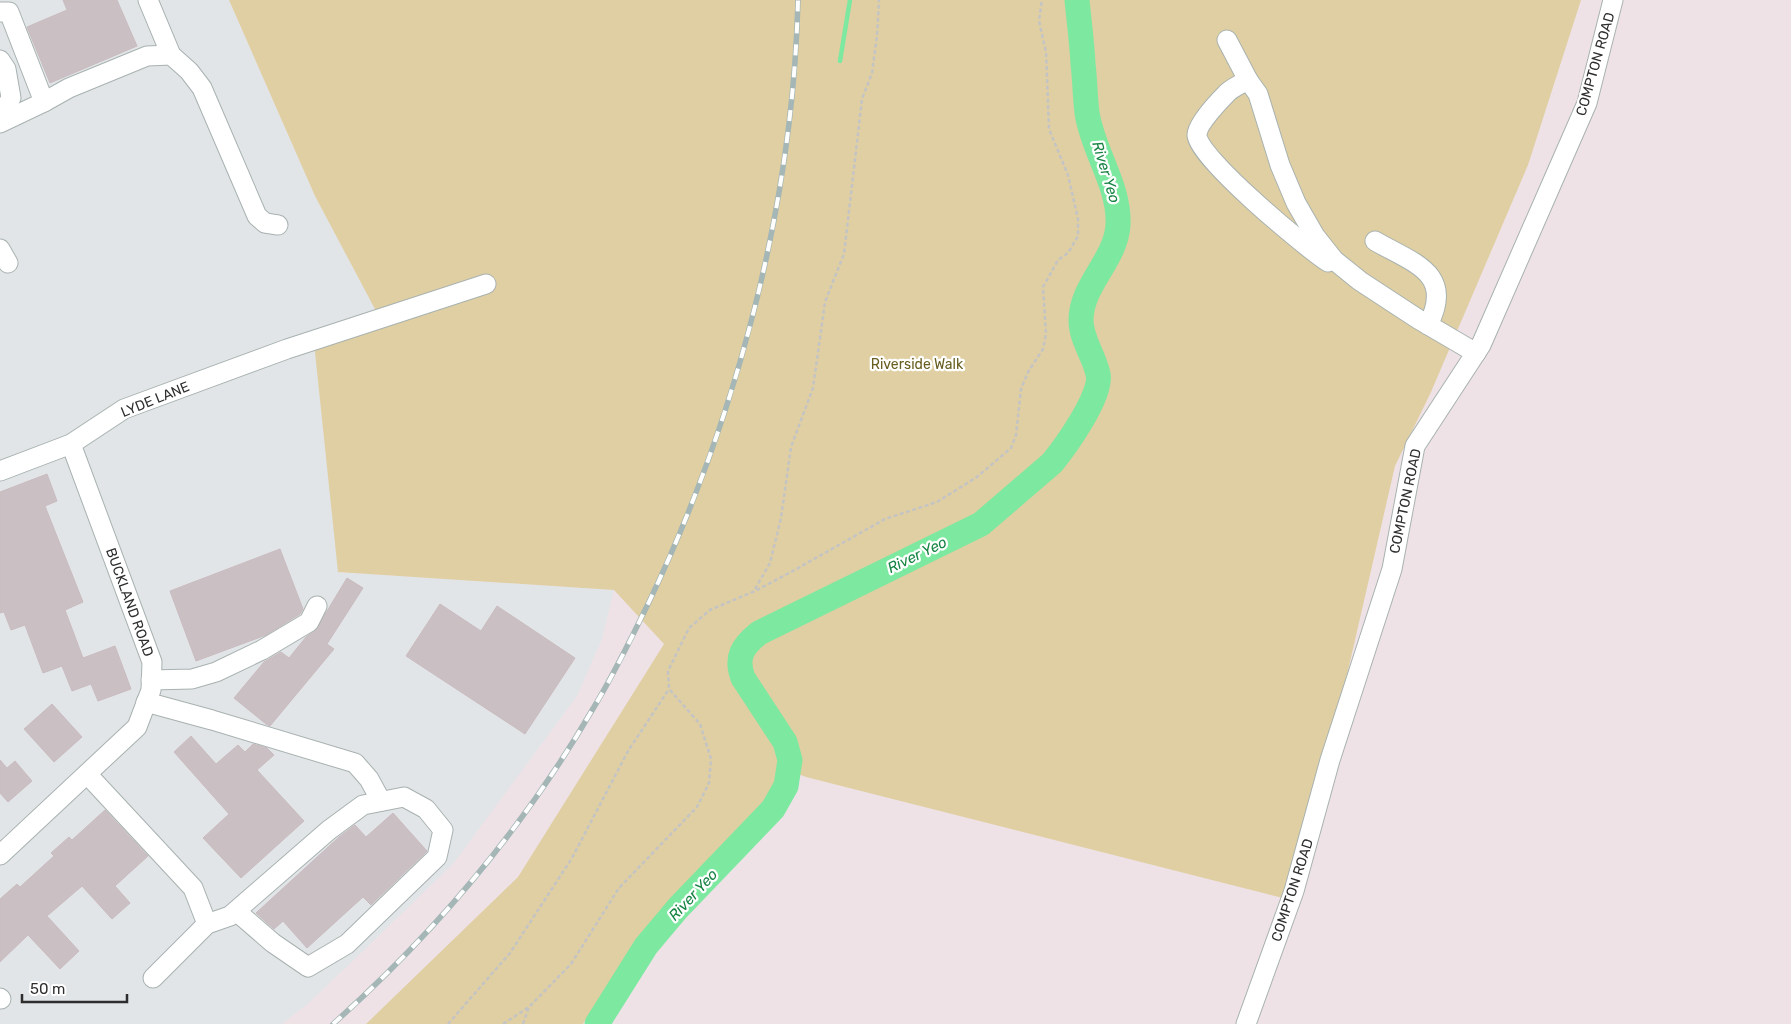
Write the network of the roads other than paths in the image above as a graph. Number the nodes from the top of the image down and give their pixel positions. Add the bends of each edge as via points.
1 (148, 0) edge
2 (1613, 0) edge
3 (9, 8) edge
4 (1228, 40) dead end
5 (171, 56) junction
6 (0, 60) edge
7 (1248, 80) junction
8 (44, 102) junction
9 (0, 118) edge
10 (0, 123) edge
11 (278, 226) dead end
12 (1375, 241) dead end
13 (1344, 268) junction
14 (486, 284) dead end
15 (1428, 325) junction
16 (1476, 353) junction
17 (71, 444) junction
18 (0, 471) edge
19 (318, 606) dead end
20 (151, 680) junction
21 (146, 702) junction
22 (87, 774) junction
23 (381, 801) junction
24 (0, 855) edge
25 (233, 913) junction
26 (207, 924) junction
27 (153, 978) dead end
28 (1246, 1024) edge

1 - 5 street
2 - 16 street, COMPTON ROAD via 1587,103
3 - 8 street
4 - 7 street
5 - 8 street via 147,56 69,88
5 - 11 street via 190,71 202,88 257,216 265,223
6 - 9 street via 6,69 11,98
7 - 13 street via 1258,94 1296,203 1315,236
7 - 13 street via 1215,106 1200,125 1196,134 1198,141 1220,169 1293,236 1329,263
8 - 10 street
12 - 15 street via 1419,266 1436,284 1436,309
13 - 15 street
14 - 17 street, LYDE LANE via 287,349 124,409
15 - 16 street
16 - 28 street, COMPTON ROAD via 1415,446 1392,570 1330,760 1294,891
17 - 18 street, LYDE LANE
17 - 20 street, BUCKLAND ROAD via 152,662
19 - 20 street via 309,622 216,672 192,679
20 - 21 street, BUCKLAND ROAD
21 - 22 street, BUCKLAND ROAD via 138,727
21 - 23 street via 354,763 369,779
22 - 24 street, BUCKLAND ROAD
22 - 26 street via 193,888
23 - 25 street via 363,804
23 - 25 street via 404,797 426,809 443,830 437,857 347,944 308,967
25 - 26 street
26 - 27 street

